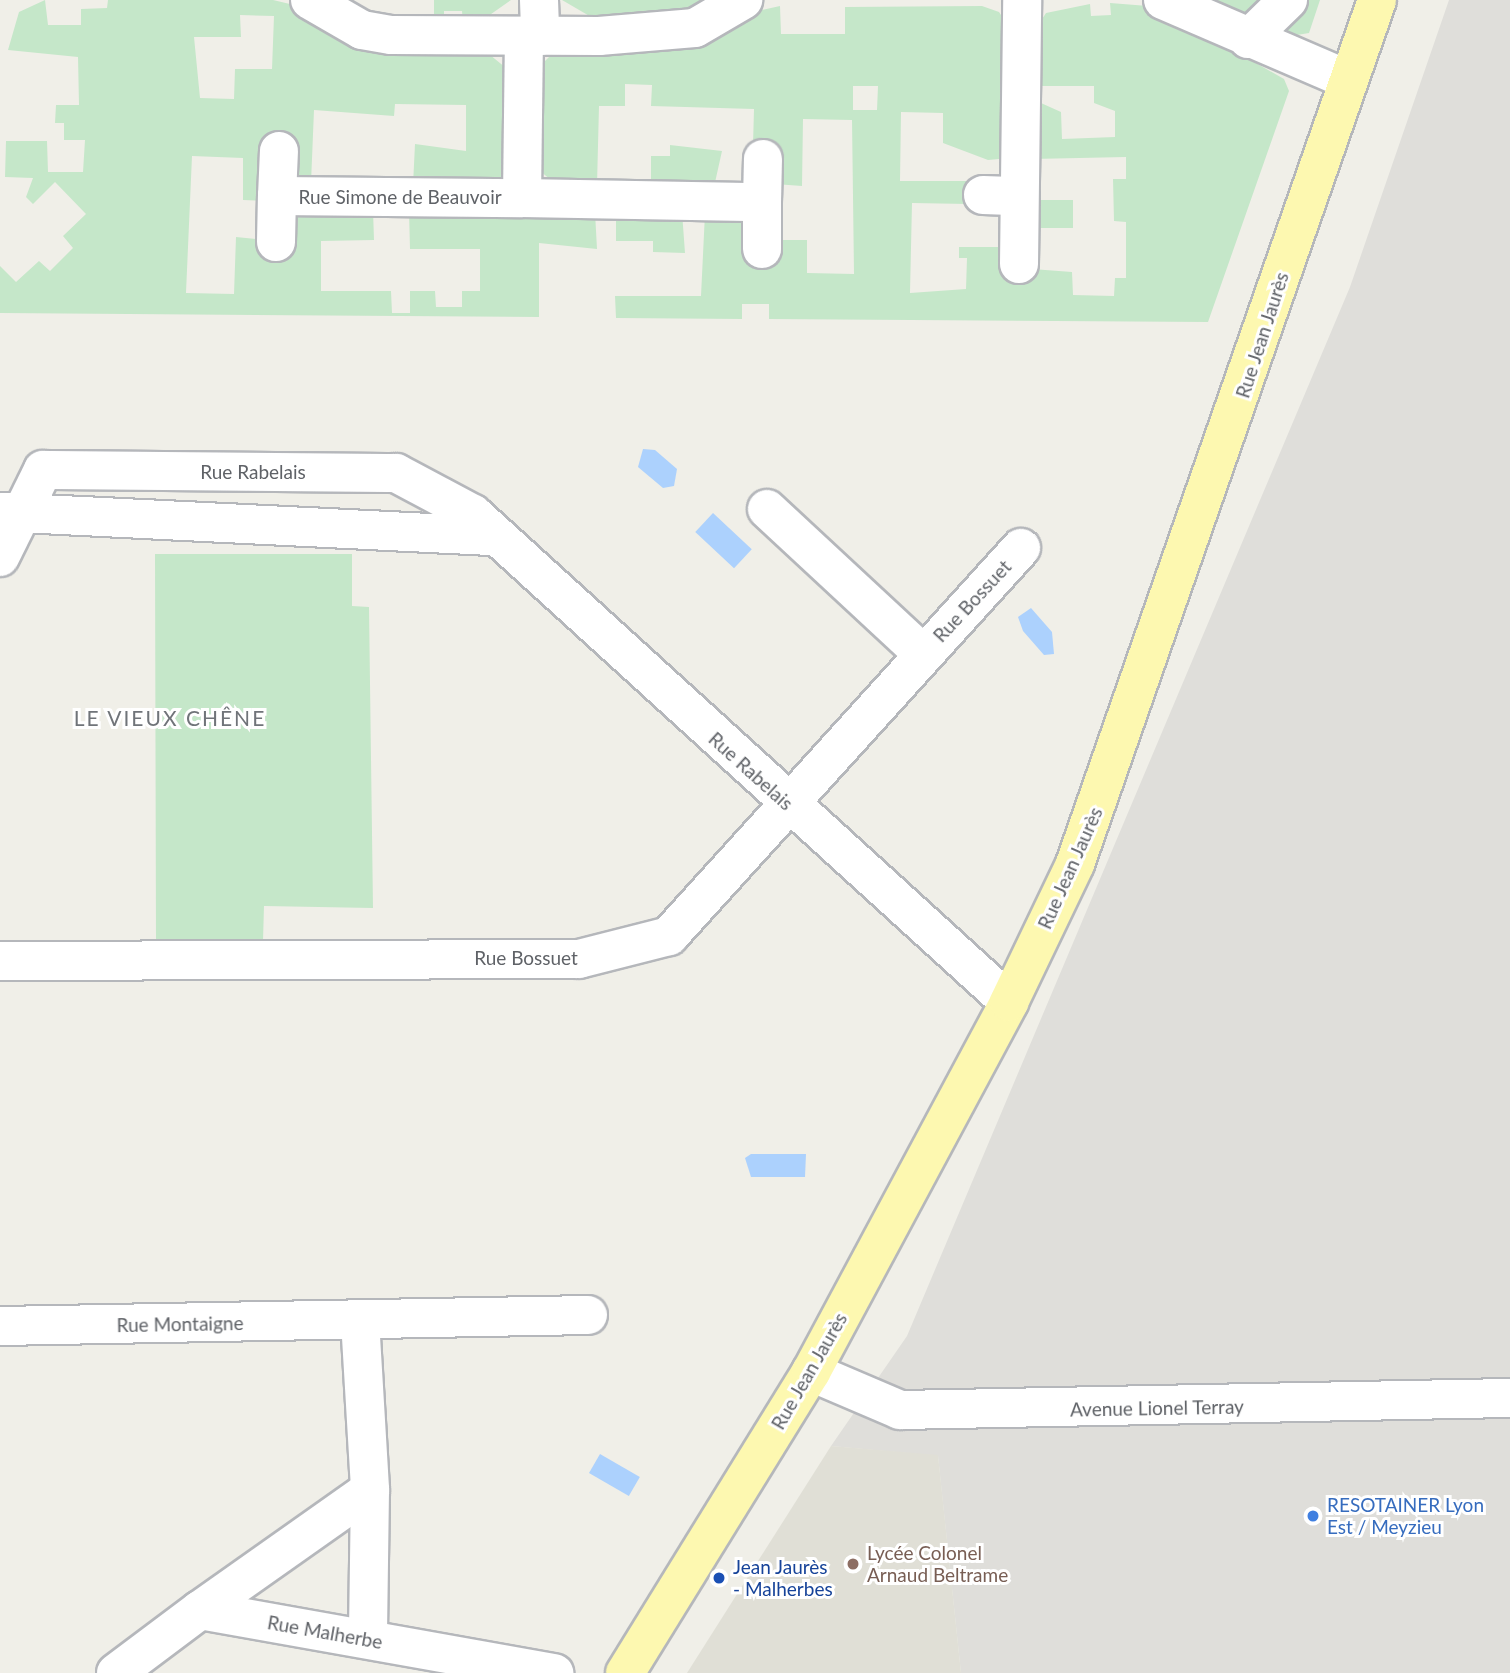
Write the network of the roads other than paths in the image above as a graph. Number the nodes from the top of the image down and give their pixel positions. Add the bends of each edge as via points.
1 (310, 0) edge
2 (743, 0) edge
3 (1023, 0) edge
4 (1163, 0) edge
5 (1288, 0) edge
6 (1377, 0) edge
7 (534, 24) edge
8 (1248, 39) junction
9 (1346, 79) junction
10 (279, 151) dead end
11 (763, 159) dead end
12 (277, 197) junction
13 (522, 198) junction
14 (762, 202) junction
15 (276, 242) dead end
16 (762, 249) dead end
17 (1019, 264) dead end
18 (767, 509) dead end
19 (10, 514) edge
20 (496, 536) junction
21 (1021, 548) dead end
22 (0, 557) edge
23 (923, 654) junction
24 (784, 803) junction
25 (0, 961) edge
26 (1009, 1002) junction
27 (588, 1315) dead end
28 (360, 1320) junction
29 (0, 1326) edge
30 (811, 1372) junction
31 (1510, 1398) edge
32 (370, 1490) junction
33 (200, 1610) junction
34 (368, 1639) junction
35 (116, 1673) edge
36 (554, 1673) edge
37 (625, 1673) edge

1 - 7 street via 362,30 391,36
2 - 7 street via 683,30
3 - 17 street via 1002,196
4 - 8 street
5 - 8 street
6 - 9 main road, Rue Jean Jaurès
7 - 13 street, Rue Simone de Beauvoir
8 - 9 street
9 - 26 main road, Rue Jean Jaurès via 1107,781
10 - 12 street, Rue Simone de Beauvoir
11 - 14 street
12 - 13 street, Rue Simone de Beauvoir
12 - 15 street, Rue Simone de Beauvoir
13 - 14 street, Rue Simone de Beauvoir
14 - 16 street
18 - 23 street, Rue Bossuet
19 - 20 street
19 - 20 street, Rue Rabelais via 43,470 396,473 473,514
19 - 22 street, Rue Rabelais
20 - 24 street, Rue Rabelais
21 - 23 street, Rue Bossuet
23 - 24 street, Rue Bossuet
24 - 25 street, Rue Bossuet via 669,936 579,959
24 - 26 street, Rue Rabelais via 990,979
26 - 30 main road, Rue Jean Jaurès
27 - 28 street, Rue Montaigne
28 - 29 street, Rue Montaigne
28 - 32 street
30 - 31 street, Avenue Lionel Terray via 900,1410
30 - 37 main road, Rue Jean Jaurès
32 - 33 street
32 - 34 street
33 - 34 street, Rue Malherbe
33 - 35 street
34 - 36 street, Rue Malherbe

